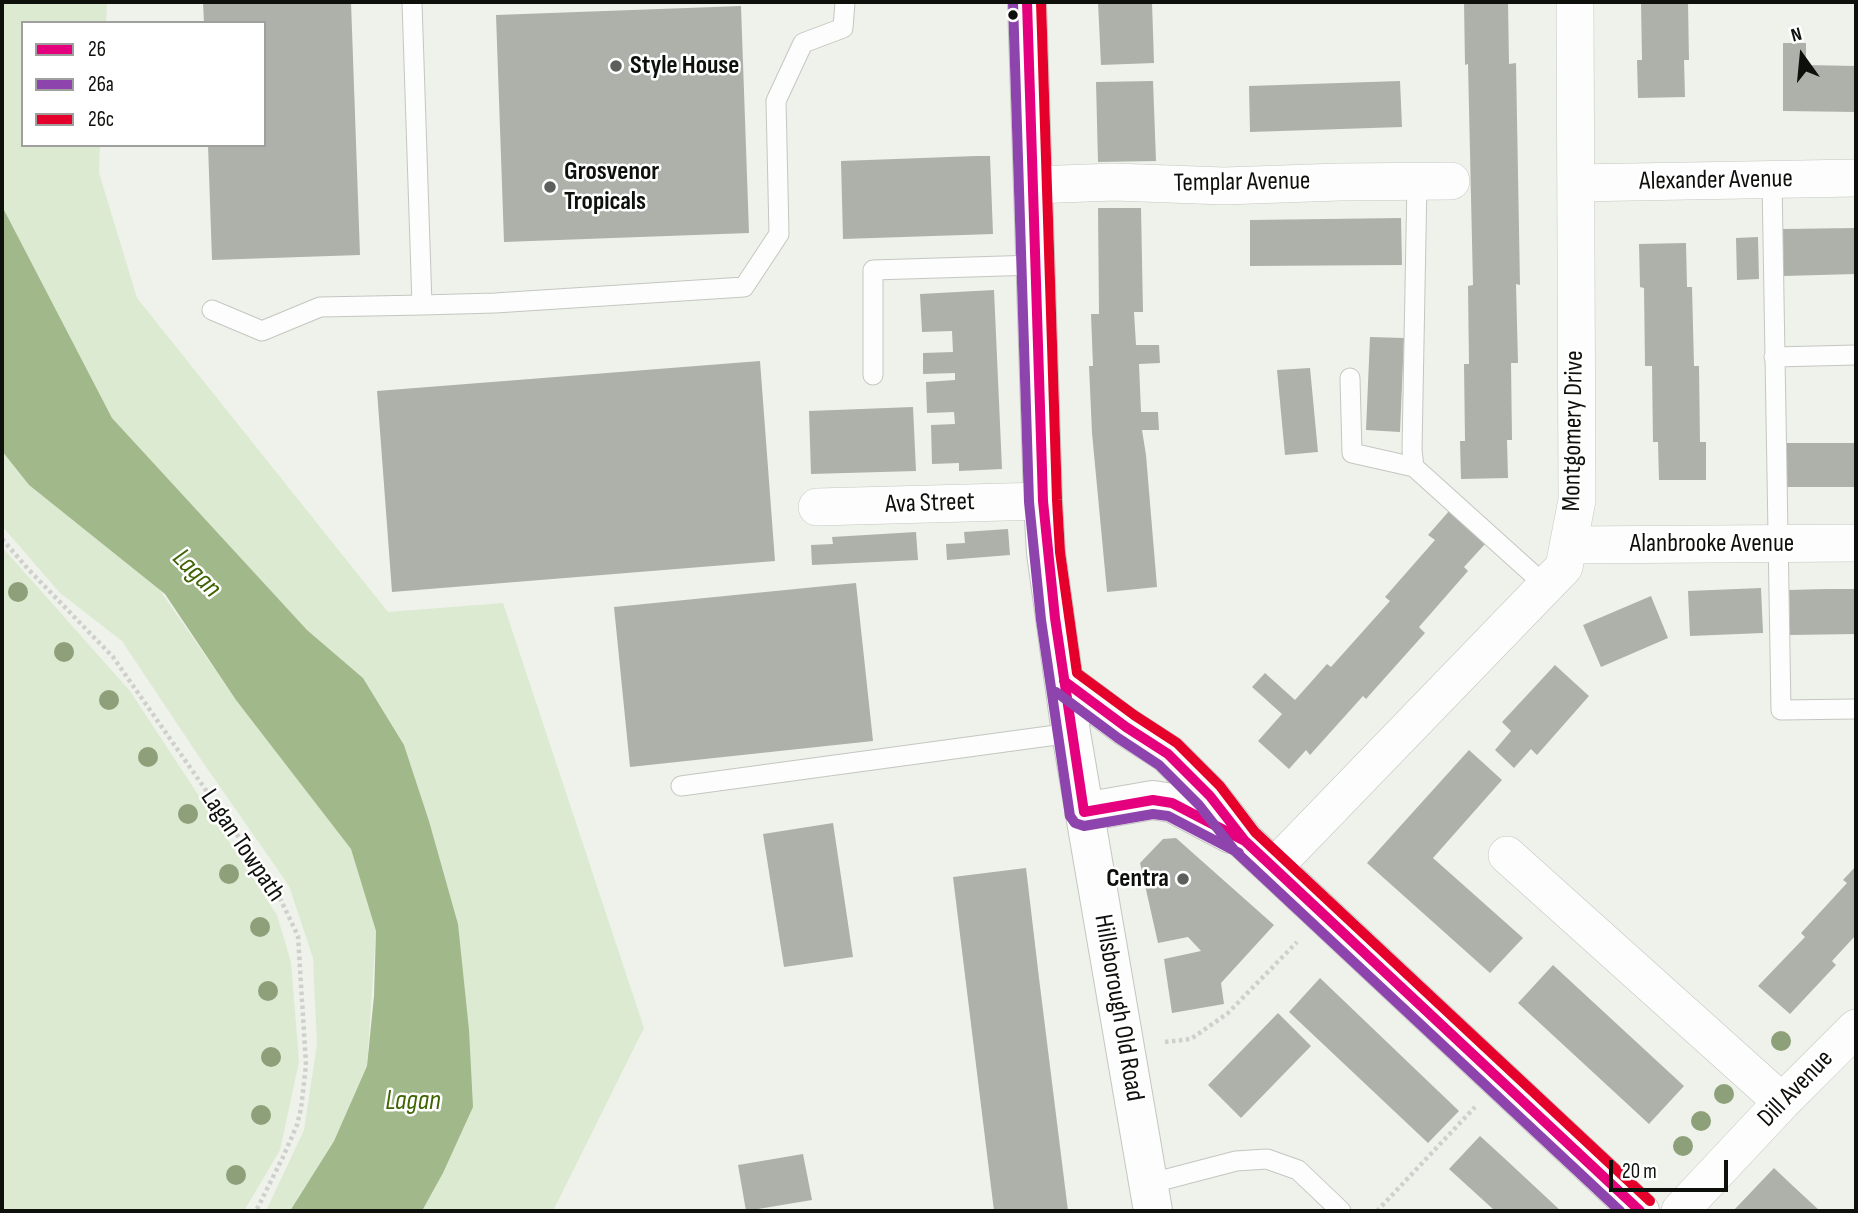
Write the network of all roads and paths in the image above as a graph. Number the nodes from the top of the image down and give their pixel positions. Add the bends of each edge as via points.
1 (412, 2) edge
2 (845, 2) edge
3 (1027, 2) edge
4 (1575, 2) edge
5 (1856, 178) edge
6 (1772, 180) junction
7 (1434, 181) joint
8 (1576, 183) junction
9 (1034, 185) junction
10 (1036, 265) junction
11 (422, 304) junction
12 (212, 310) dead end
13 (1856, 355) edge
14 (1774, 357) junction
15 (873, 375) dead end
16 (1350, 378) dead end
17 (1414, 467) junction
18 (1043, 500) junction
19 (817, 507) dead end
20 (2, 539) edge
21 (1777, 543) junction
22 (1856, 543) edge
23 (1569, 545) junction
24 (1546, 586) junction
25 (1064, 681) junction
26 (1856, 709) edge
27 (1071, 733) junction
28 (681, 786) dead end
29 (1084, 812) junction
30 (1245, 841) junction
31 (1507, 855) dead end
32 (1274, 867) junction
33 (1298, 941) dead end
34 (1856, 1028) edge
35 (1165, 1042) dead end
36 (1782, 1102) junction
37 (1475, 1107) dead end
38 (1151, 1197) edge
39 (257, 1211) edge
40 (1341, 1211) edge
41 (1377, 1211) edge
42 (1640, 1211) edge
43 (1679, 1211) edge

1 - 11 lane
2 - 11 lane via 843,29 803,43 776,101 779,234 744,287
3 - 9 street, Hillsborough Old Road
4 - 8 street, Montgomery Drive
5 - 6 street, Alexander Avenue
6 - 8 street, Alexander Avenue
6 - 14 lane
7 - 9 street, Templar Avenue
7 - 17 lane
8 - 23 street, Montgomery Drive via 1577,500
9 - 10 street, Hillsborough Old Road
10 - 15 lane via 873,270
10 - 18 street, Hillsborough Old Road
11 - 12 lane via 320,307 262,331
13 - 14 lane
14 - 21 lane
16 - 17 lane via 1352,453
17 - 24 lane
18 - 19 street, Ava Street
18 - 25 street, Hillsborough Old Road
20 - 39 path, Lagan Towpath via 113,657 277,892 298,936 306,1065 301,1109
21 - 22 street, Alanbrooke Avenue
21 - 23 street, Alanbrooke Avenue
21 - 26 lane via 1781,710
23 - 24 street, Montgomery Drive via 1564,567
24 - 32 street, Montgomery Drive
25 - 27 street, Hillsborough Old Road
25 - 30 street via 1168,754 1210,796
27 - 28 lane
27 - 29 street, Hillsborough Old Road
29 - 30 street via 1153,800 1172,803
29 - 38 street, Hillsborough Old Road
30 - 32 street
31 - 36 street
32 - 42 street
33 - 35 path via 1228,1013 1191,1039
34 - 36 street, Dill Avenue
36 - 43 street, Dill Avenue
37 - 41 path
38 - 40 lane via 1236,1161 1268,1159 1298,1170

